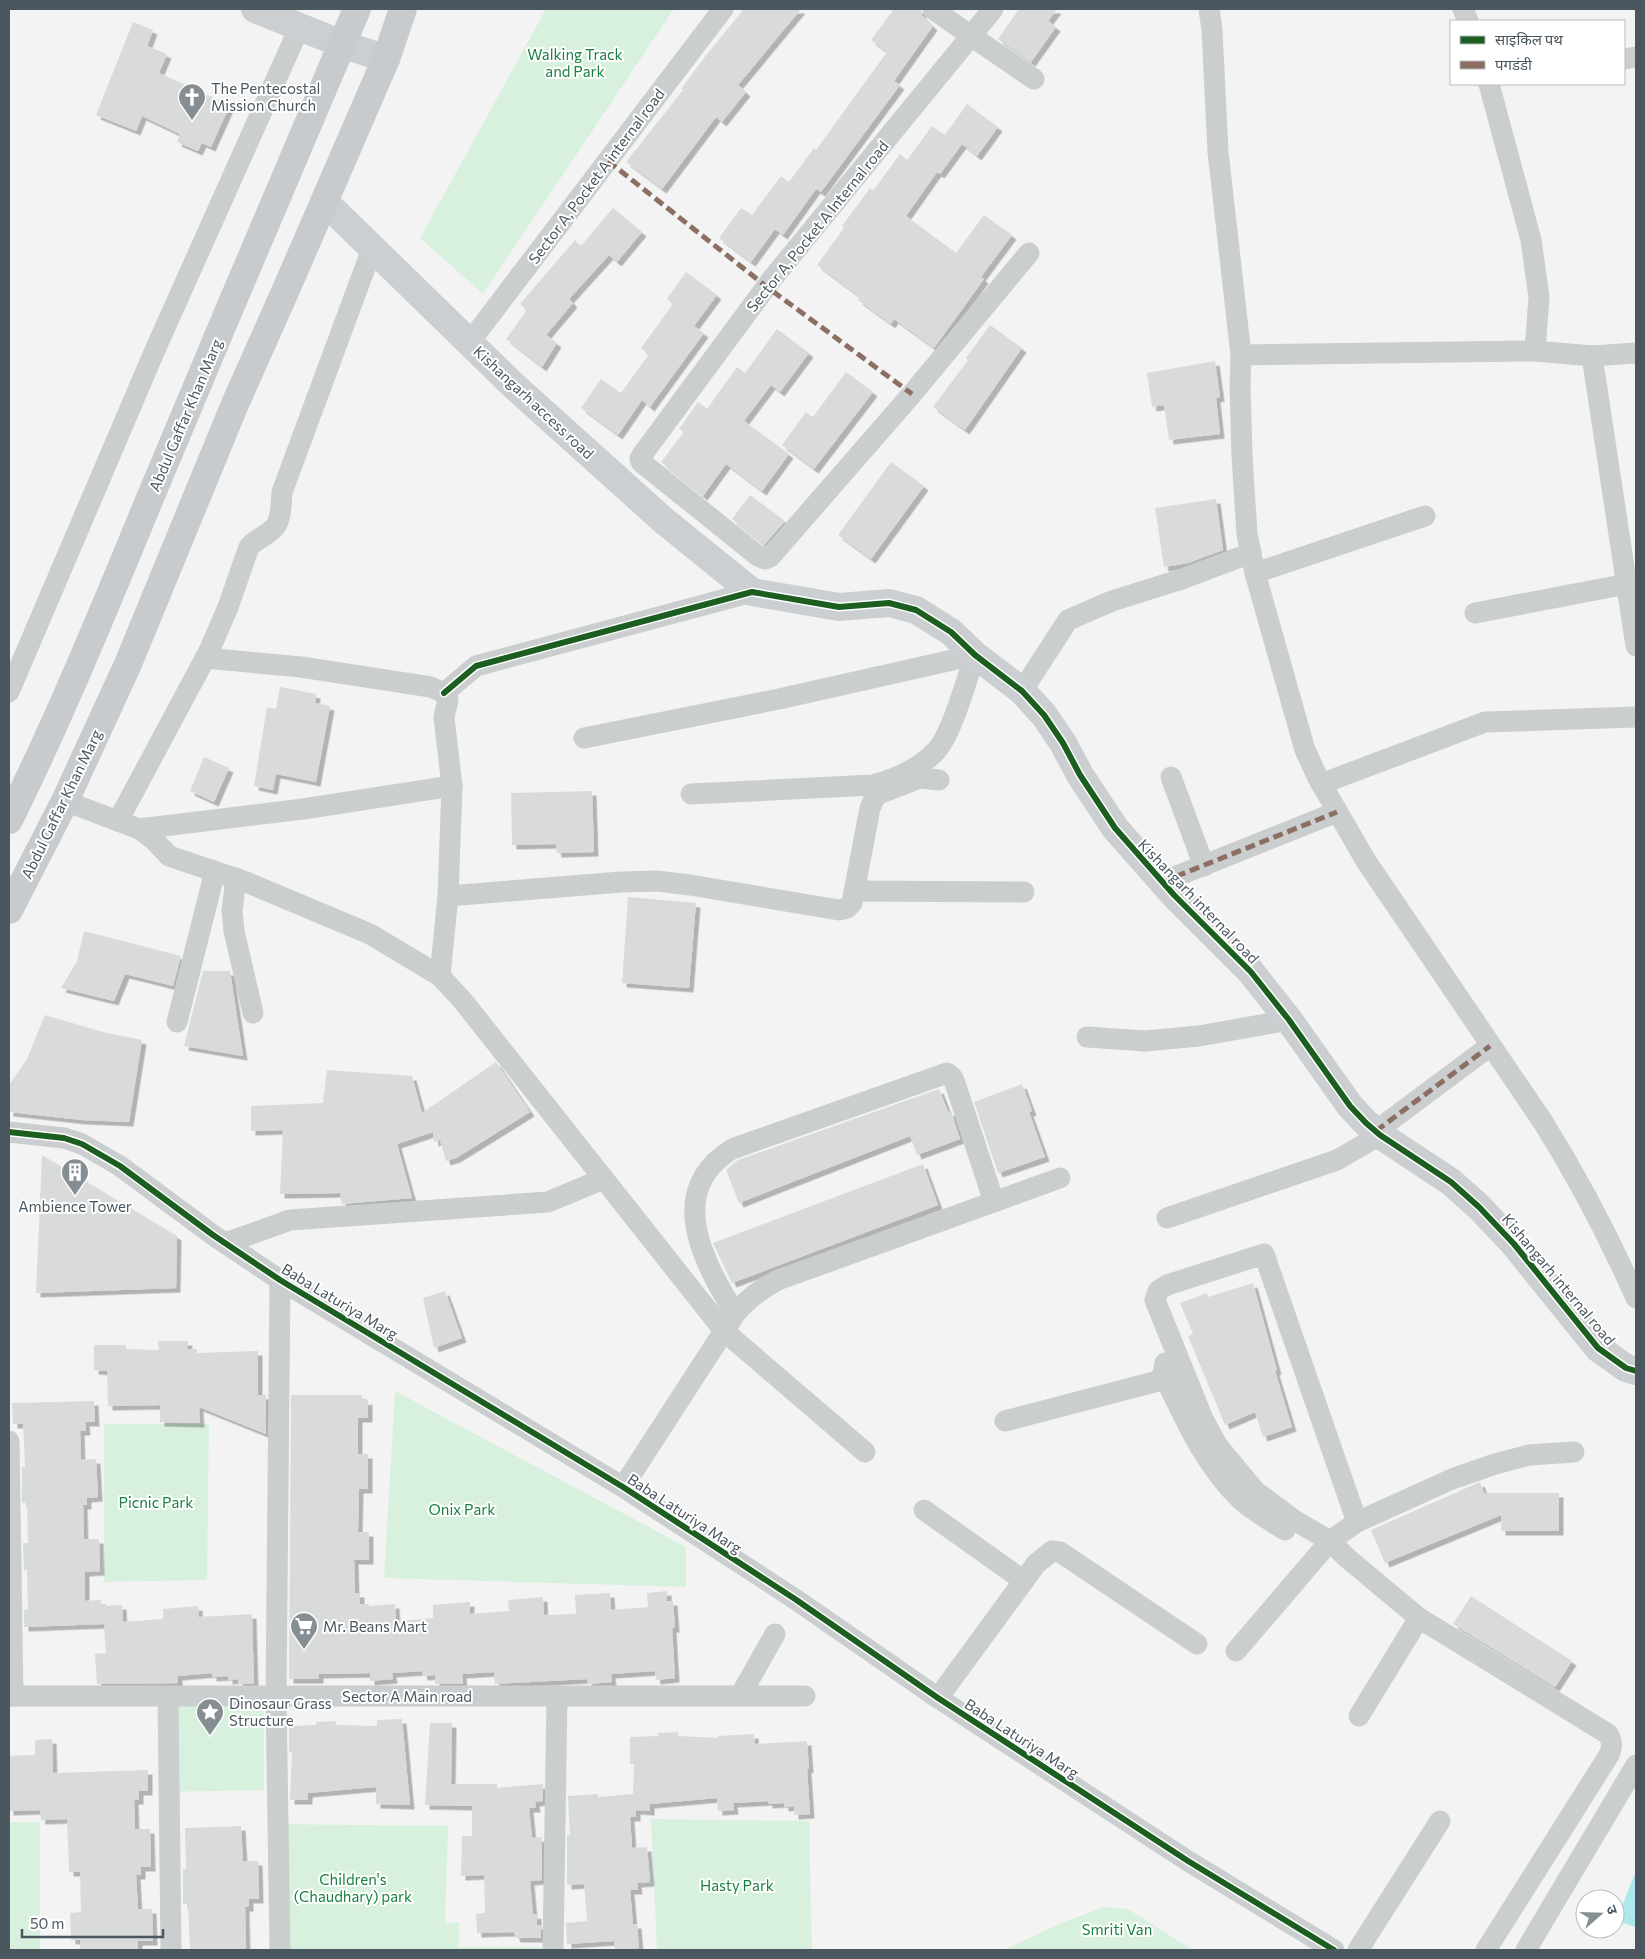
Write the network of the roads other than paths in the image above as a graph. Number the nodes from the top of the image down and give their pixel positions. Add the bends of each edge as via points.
1 (255, 9) edge
2 (357, 9) edge
3 (403, 9) edge
4 (723, 9) edge
5 (932, 9) edge
6 (993, 9) edge
7 (1209, 9) edge
8 (300, 26) junction
9 (971, 36) junction
10 (342, 44) junction
11 (386, 59) junction
12 (1034, 79) dead end
13 (1490, 85) edge
14 (325, 202) junction
15 (372, 249) junction
16 (1029, 253) dead end
17 (469, 343) junction
18 (1535, 351) junction
19 (1636, 353) edge
20 (1241, 355) junction
21 (1592, 356) junction
22 (1425, 516) dead end
23 (1251, 553) junction
24 (1255, 573) junction
25 (1627, 584) junction
26 (752, 592) junction
27 (1475, 613) dead end
28 (1636, 646) edge
29 (975, 655) junction
30 (205, 658) junction
31 (1022, 691) junction
32 (9, 692) edge
33 (444, 693) junction
34 (1636, 717) edge
35 (584, 738) dead end
36 (1171, 777) dead end
37 (939, 780) dead end
38 (1322, 784) junction
39 (452, 786) junction
40 (691, 794) dead end
41 (65, 801) junction
42 (1338, 812) junction
43 (9, 820) edge
44 (118, 821) junction
45 (139, 829) junction
46 (1204, 866) junction
47 (215, 871) junction
48 (236, 878) junction
49 (1162, 882) junction
50 (854, 891) junction
51 (1024, 892) dead end
52 (448, 896) junction
53 (9, 910) edge
54 (440, 976) junction
55 (253, 1013) dead end
56 (1289, 1020) junction
57 (178, 1022) dead end
58 (1086, 1036) dead end
59 (1490, 1046) junction
60 (9, 1132) edge
61 (1378, 1133) junction
62 (1060, 1178) dead end
63 (603, 1179) junction
64 (994, 1202) junction
65 (1167, 1218) dead end
66 (226, 1243) junction
67 (280, 1280) junction
68 (1636, 1298) edge
69 (1146, 1308) dead end
70 (730, 1323) junction
71 (1631, 1369) edge
72 (1163, 1374) junction
73 (1005, 1421) dead end
74 (9, 1441) edge
75 (865, 1452) dead end
76 (1574, 1452) dead end
77 (623, 1487) junction
78 (924, 1510) dead end
79 (1357, 1522) junction
80 (1326, 1546) junction
81 (1024, 1581) junction
82 (1419, 1618) junction
83 (775, 1634) dead end
84 (1197, 1644) dead end
85 (1236, 1651) dead end
86 (11, 1696) edge
87 (168, 1696) junction
88 (276, 1696) junction
89 (557, 1696) junction
90 (740, 1696) junction
91 (805, 1696) dead end
92 (938, 1698) junction
93 (1359, 1716) dead end
94 (1636, 1765) edge
95 (1440, 1821) dead end
96 (171, 1950) edge
97 (280, 1950) edge
98 (552, 1950) edge
99 (1334, 1950) edge
100 (1358, 1950) edge
101 (1486, 1950) edge
102 (1526, 1950) edge

1 - 8 street
2 - 10 main road, Abdul Gaffar Khan Marg
3 - 11 main road
4 - 17 street, Sector A, Pocket A internal road
5 - 9 street
6 - 9 street, Sector A, Pocket A Internal road
7 - 20 street via 1218,152
8 - 10 street
8 - 32 street via 155,350
9 - 12 street
9 - 16 street, Sector A, Pocket A Internal road via 772,279 640,459 644,466 765,559 772,555 912,394
10 - 11 street
10 - 43 main road, Abdul Gaffar Khan Marg via 115,585
11 - 14 main road, Abdul Gaffar Khan Marg
13 - 18 street via 1531,240 1539,297
14 - 15 street, Kishangarh access road
14 - 41 main road, Abdul Gaffar Khan Marg via 235,404 128,664
15 - 17 street, Kishangarh access road
15 - 30 street via 282,492 275,527 249,547 228,607
17 - 26 street, Kishangarh access road via 663,520
18 - 20 street
18 - 21 street
19 - 21 street
20 - 23 street via 1244,493
21 - 25 street
22 - 24 street
23 - 24 street
23 - 31 street via 1112,601 1068,620
24 - 38 street via 1305,750
25 - 27 street
25 - 28 street
26 - 29 street, Kishangarh internal road via 839,607 889,602 935,620
26 - 33 street via 476,666
29 - 31 street, Kishangarh internal road
29 - 35 street
29 - 40 street via 947,735 937,750 895,779 873,785
30 - 33 street via 301,667 432,687
30 - 44 street
31 - 49 street, Kishangarh internal road via 1044,715 1110,820
33 - 39 street via 448,700 444,717
34 - 38 street via 1485,722
36 - 46 street
37 - 50 street via 920,778 876,795 870,808
38 - 42 street
39 - 45 street
39 - 52 street
41 - 44 street
41 - 53 main road, Abdul Gaffar Khan Marg
42 - 46 street
42 - 59 street via 1366,861
44 - 45 street
45 - 47 street via 169,856
46 - 49 street
47 - 48 street
47 - 57 street
48 - 54 street via 370,934
48 - 55 street via 232,911 234,931
49 - 56 street, Kishangarh internal road via 1250,972
50 - 51 street
50 - 52 street via 852,903 839,910 657,881
52 - 54 street
54 - 63 street
56 - 58 street via 1199,1036 1146,1041
56 - 61 street, Kishangarh internal road via 1350,1106
59 - 61 street
59 - 68 street via 1564,1157 1608,1237
60 - 66 street, Baba Laturiya Marg via 64,1138 82,1144 120,1166
61 - 65 street via 1337,1160
61 - 71 street, Kishangarh internal road via 1451,1182 1479,1207 1514,1244 1598,1348
62 - 64 street
63 - 66 street via 548,1202 290,1220
63 - 70 street
64 - 70 street via 778,1280 744,1302
64 - 70 street via 955,1083 947,1073 732,1150 719,1158 701,1185 695,1204 694,1224
66 - 67 street, Baba Laturiya Marg
67 - 77 street, Baba Laturiya Marg
67 - 88 street
69 - 72 street via 1164,1354 1166,1366
70 - 75 street
70 - 77 street
72 - 73 street via 1158,1381
72 - 80 street via 1197,1444 1241,1500 1273,1522
74 - 86 street
76 - 79 street via 1529,1455 1495,1464 1452,1479
77 - 92 street, Baba Laturiya Marg via 795,1599
78 - 81 street
79 - 80 street
79 - 80 street via 1264,1254 1167,1285 1158,1291 1155,1300 1203,1419 1217,1445 1255,1491
80 - 82 street via 1346,1557
80 - 85 street
81 - 84 street via 1044,1556 1052,1551 1060,1552
81 - 92 street
82 - 93 street
82 - 101 street via 1608,1734 1612,1740 1609,1755
83 - 90 street
86 - 87 street, Sector A Main road
87 - 88 street, Sector A Main road
87 - 96 street
88 - 89 street, Sector A Main road
88 - 97 street
89 - 90 street, Sector A Main road
89 - 98 street
90 - 91 street, Sector A Main road
92 - 99 street, Baba Laturiya Marg via 1188,1861
94 - 102 street
95 - 100 street

